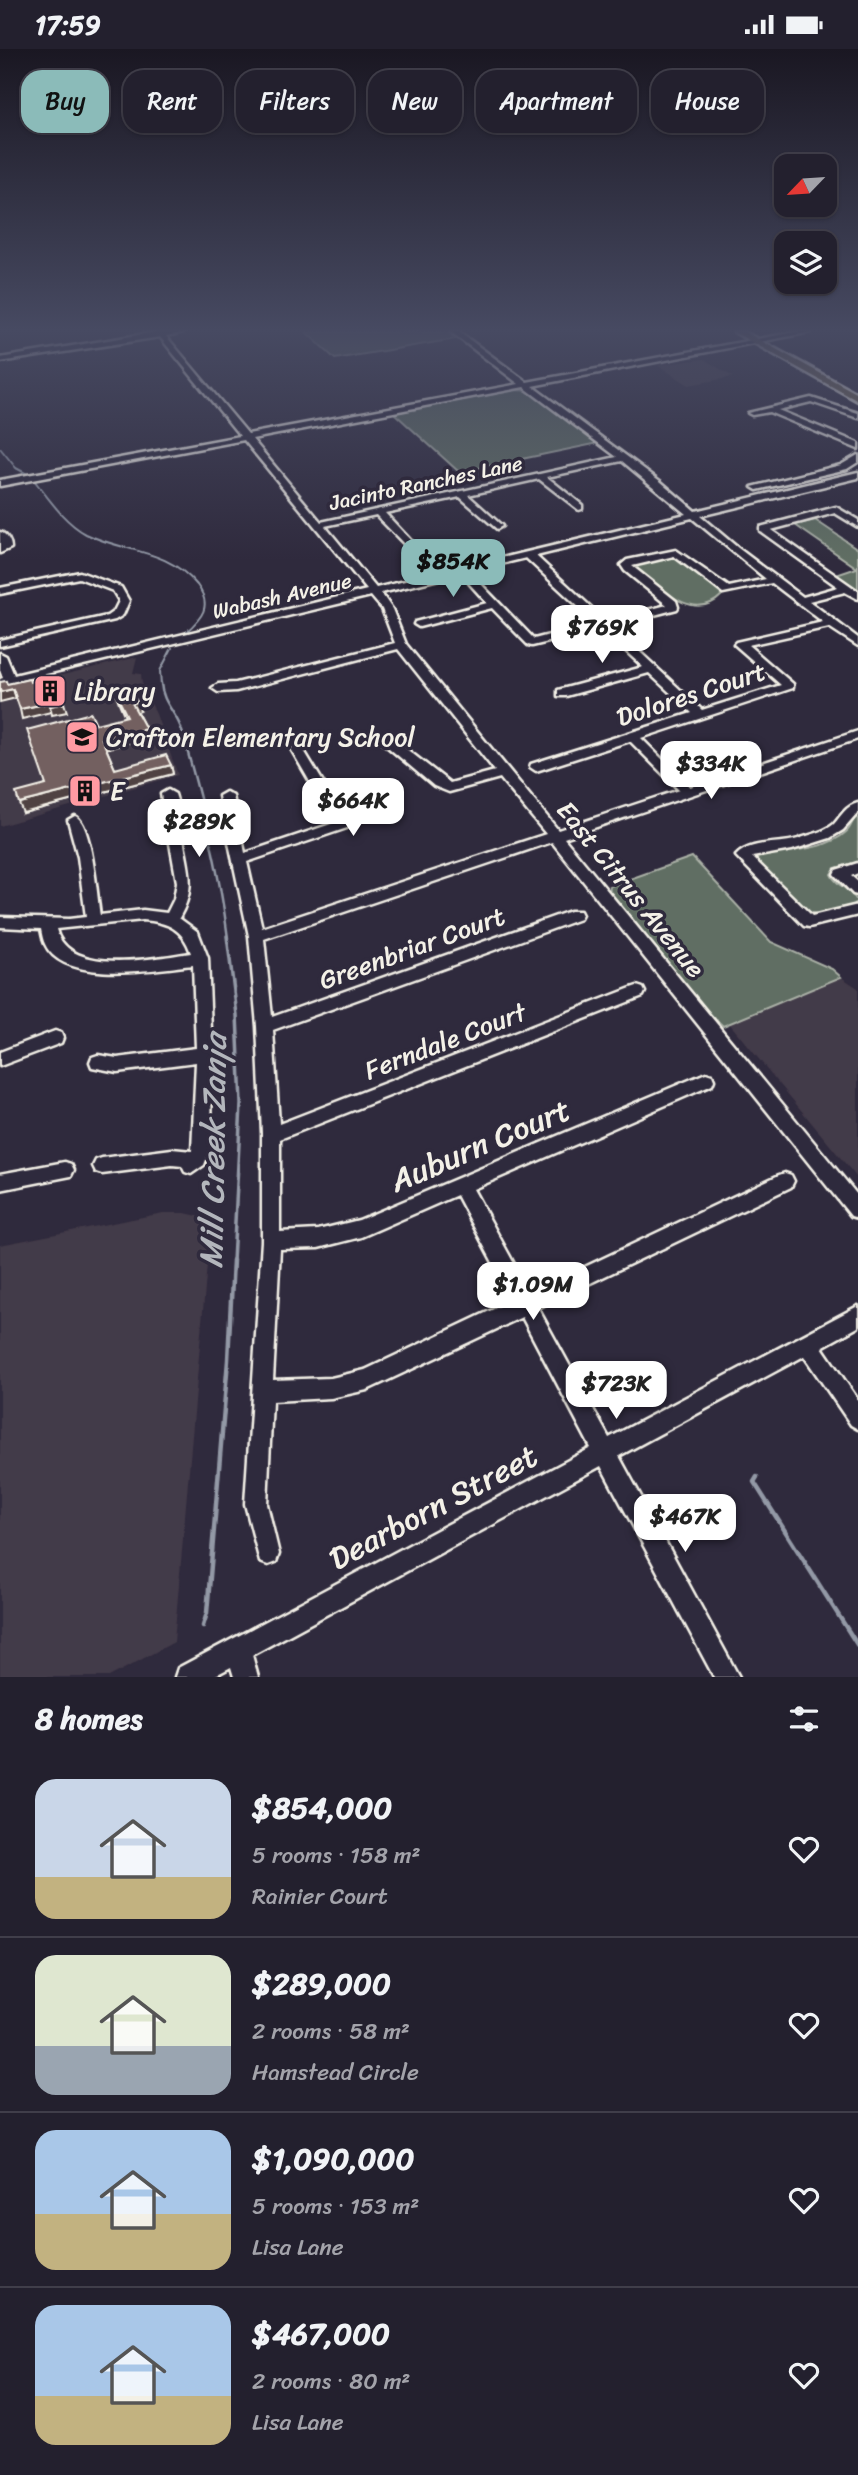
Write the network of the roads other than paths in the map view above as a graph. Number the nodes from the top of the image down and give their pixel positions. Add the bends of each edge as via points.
1 (222, 408) edge
2 (402, 408) edge
3 (557, 408) edge
4 (777, 408) edge
5 (836, 408) edge
6 (771, 409) junction
7 (752, 413) dead end
8 (858, 416) edge
9 (246, 437) junction
10 (858, 446) edge
11 (624, 458) junction
12 (858, 458) edge
13 (858, 475) edge
14 (540, 476) junction
15 (0, 483) edge
16 (757, 487) dead end
17 (461, 493) junction
18 (579, 507) dead end
19 (378, 512) junction
20 (694, 516) junction
21 (318, 524) junction
22 (858, 524) edge
23 (497, 526) dead end
24 (0, 535) edge
25 (411, 546) dead end
26 (3, 549) edge
27 (530, 555) junction
28 (773, 580) junction
29 (474, 583) dead end
30 (846, 588) junction
31 (0, 591) edge
32 (375, 594) junction
33 (858, 596) edge
34 (802, 600) junction
35 (495, 604) junction
36 (831, 623) junction
37 (419, 624) dead end
38 (602, 624) junction
39 (0, 643) edge
40 (858, 643) edge
41 (401, 645) junction
42 (0, 656) edge
43 (650, 669) junction
44 (5, 681) edge
45 (218, 688) dead end
46 (562, 693) dead end
47 (701, 715) junction
48 (858, 735) edge
49 (633, 737) junction
50 (387, 740) dead end
51 (297, 749) dead end
52 (536, 767) dead end
53 (503, 772) junction
54 (687, 791) junction
55 (168, 794) dead end
56 (226, 796) dead end
57 (858, 807) edge
58 (75, 820) dead end
59 (554, 836) junction
60 (241, 859) junction
61 (858, 868) edge
62 (858, 890) edge
63 (858, 910) edge
64 (575, 915) dead end
65 (171, 919) junction
66 (94, 921) junction
67 (0, 922) edge
68 (47, 924) junction
69 (256, 936) junction
70 (200, 958) junction
71 (637, 992) dead end
72 (265, 1026) junction
73 (55, 1038) dead end
74 (204, 1054) junction
75 (0, 1059) edge
76 (98, 1062) dead end
77 (706, 1080) dead end
78 (271, 1133) junction
79 (102, 1166) dead end
80 (65, 1170) dead end
81 (785, 1181) dead end
82 (0, 1182) edge
83 (461, 1185) junction
84 (858, 1210) edge
85 (271, 1241) junction
86 (524, 1304) junction
87 (858, 1316) edge
88 (807, 1343) junction
89 (262, 1391) junction
90 (858, 1417) edge
91 (605, 1452) junction
92 (268, 1554) dead end
93 (239, 1650) junction
94 (187, 1677) edge
95 (246, 1677) edge
96 (727, 1677) edge

1 - 9 street, East Citrus Avenue
2 - 9 street
3 - 11 street
4 - 6 street
5 - 8 street
6 - 7 street
6 - 10 street
9 - 15 street
9 - 21 street, East Citrus Avenue
11 - 14 street, Jacinto Ranches Lane
11 - 20 street
12 - 16 street via 844,467
13 - 20 street, Wabash Avenue
14 - 17 street, Jacinto Ranches Lane
14 - 18 street
17 - 19 street, Jacinto Ranches Lane
17 - 23 street
19 - 21 street, Jacinto Ranches Lane
19 - 25 street
20 - 27 street, Wabash Avenue
20 - 28 street
21 - 32 street, East Citrus Avenue
22 - 30 street via 836,510 763,529
24 - 26 street via 6,543
27 - 32 street, Wabash Avenue
27 - 38 street
28 - 34 street
28 - 38 street via 727,591 676,553 631,562 626,565 629,569 673,607
29 - 35 street
30 - 33 street
30 - 34 street
31 - 39 street via 80,575 117,589 124,601 120,613 111,618
32 - 41 street, East Citrus Avenue via 387,609
32 - 44 street, Wabash Avenue
34 - 36 street
35 - 37 street
35 - 38 street via 532,643
36 - 40 street
36 - 47 street, Dolores Court via 740,644 789,686
38 - 43 street
41 - 45 street
41 - 53 street, East Citrus Avenue
42 - 44 street
43 - 46 street
43 - 47 street
47 - 49 street, Dolores Court
48 - 54 street
49 - 52 street, Dolores Court
49 - 54 street
50 - 53 street via 449,788
51 - 60 street via 342,825
53 - 59 street, East Citrus Avenue
54 - 59 street
55 - 65 street via 185,876 185,889
56 - 60 street
57 - 63 street via 848,812 834,831 743,856 809,922
58 - 66 street via 85,852
59 - 69 street
59 - 84 street, East Citrus Avenue
60 - 69 street
61 - 62 street via 841,874
64 - 72 street, Greenbriar Court
65 - 66 street via 143,915
65 - 70 street via 193,936
66 - 68 street
67 - 68 street
68 - 70 street via 50,944 77,963 155,964
69 - 72 street
70 - 74 street
71 - 78 street, Ferndale Court
72 - 78 street
73 - 75 street
74 - 76 street via 117,1065
74 - 79 street via 202,1146 194,1163 172,1157
77 - 83 street, Auburn Court
78 - 85 street
80 - 82 street
81 - 86 street
83 - 85 street, Auburn Court via 336,1236
83 - 86 street
85 - 89 street
86 - 89 street via 367,1380 331,1388
86 - 91 street
87 - 88 street, Dearborn Street
88 - 90 street
88 - 91 street, Dearborn Street
89 - 92 street via 256,1504
91 - 93 street, Dearborn Street
91 - 96 street
93 - 94 street, Dearborn Street
93 - 95 street

